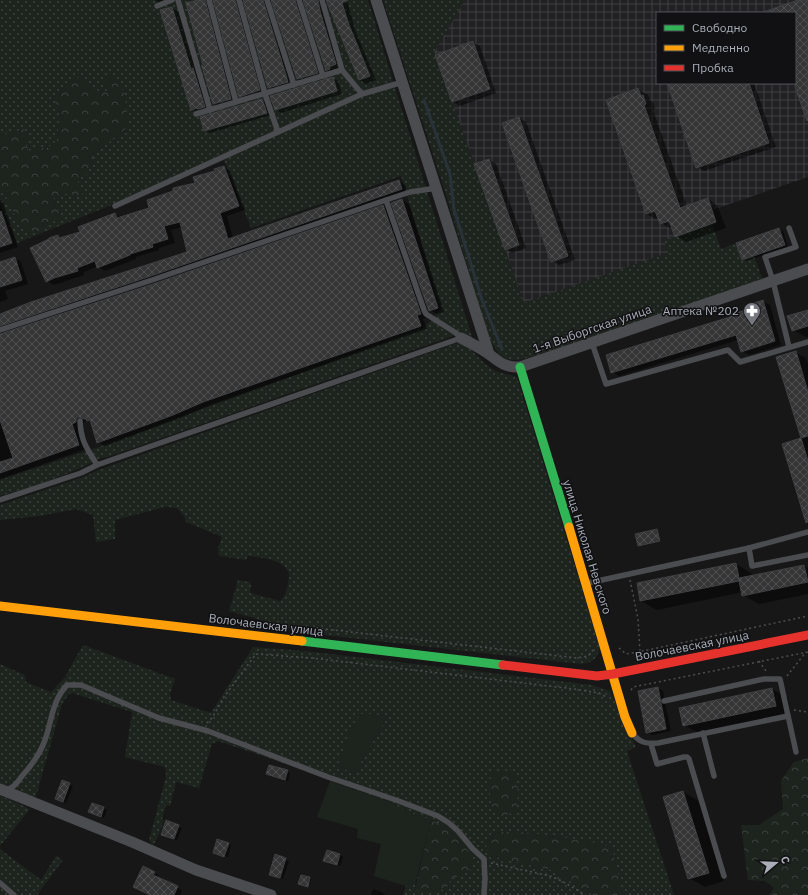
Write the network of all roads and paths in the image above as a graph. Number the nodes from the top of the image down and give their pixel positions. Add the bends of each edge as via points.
1 (172, 0) edge
2 (178, 0) edge
3 (209, 0) edge
4 (239, 0) edge
5 (267, 0) edge
6 (299, 0) edge
7 (322, 0) edge
8 (376, 0) edge
9 (157, 6) dead end
10 (342, 70) junction
11 (323, 76) junction
12 (403, 82) junction
13 (294, 85) junction
14 (265, 94) junction
15 (362, 94) junction
16 (236, 102) junction
17 (210, 110) junction
18 (196, 114) dead end
19 (278, 132) junction
20 (437, 188) junction
21 (386, 200) junction
22 (115, 206) dead end
23 (789, 228) dead end
24 (808, 269) edge
25 (773, 281) junction
26 (0, 330) edge
27 (461, 338) junction
28 (808, 342) edge
29 (592, 343) junction
30 (789, 347) junction
31 (489, 354) junction
32 (520, 367) junction
33 (80, 421) dead end
34 (97, 465) junction
35 (0, 500) edge
36 (808, 532) edge
37 (749, 548) junction
38 (808, 555) edge
39 (628, 574) junction
40 (585, 583) junction
41 (0, 606) edge
42 (808, 616) edge
43 (316, 628) dead end
44 (808, 635) edge
45 (604, 643) junction
46 (640, 652) junction
47 (806, 652) dead end
48 (312, 658) dead end
49 (759, 662) dead end
50 (613, 674) junction
51 (773, 679) junction
52 (781, 684) junction
53 (664, 701) dead end
54 (786, 709) junction
55 (808, 712) edge
56 (788, 716) junction
57 (199, 728) junction
58 (632, 733) joint
59 (703, 733) junction
60 (651, 744) junction
61 (796, 752) dead end
62 (714, 776) dead end
63 (1, 791) edge
64 (484, 859) junction
65 (724, 876) dead end
66 (0, 883) edge
67 (14, 895) edge
68 (271, 895) edge
69 (484, 895) edge
70 (585, 895) edge

1 - 9 lane
2 - 17 lane
3 - 16 lane
4 - 14 lane
5 - 13 lane
6 - 11 lane
7 - 10 lane
8 - 12 street
10 - 11 lane
10 - 15 lane
11 - 13 lane
12 - 15 lane
12 - 20 street
13 - 14 lane
14 - 16 lane
14 - 19 lane
15 - 19 lane
16 - 17 lane
17 - 18 lane
19 - 22 lane
20 - 21 lane via 410,192
20 - 31 street
21 - 26 lane
21 - 27 lane via 426,314
23 - 25 lane via 796,247 765,258
24 - 25 street, 1-я Выборгская улица
25 - 29 street, 1-я Выборгская улица
25 - 30 lane
27 - 31 street
27 - 34 lane
28 - 30 lane
29 - 30 lane via 606,384 728,350 740,362
29 - 32 street, 1-я Выборгская улица
31 - 32 street via 507,366
32 - 40 street, улица Николая Невского
33 - 34 lane via 84,444
34 - 35 lane via 81,473
36 - 37 lane
37 - 38 lane via 752,566
37 - 39 lane
39 - 40 lane
39 - 46 path via 638,619
40 - 45 street, улица Николая Невского
41 - 50 street, Волочаевская улица via 597,676
42 - 46 path
43 - 45 path via 577,658 588,656 596,645
44 - 50 street, Волочаевская улица
45 - 46 path via 611,641 626,654
45 - 50 street, улица Николая Невского
47 - 52 path
48 - 57 path via 256,654 224,697 212,718
49 - 51 path
50 - 58 street, улица Николая Невского
51 - 52 lane via 780,679
51 - 53 lane
52 - 54 lane
54 - 55 path
54 - 56 lane
56 - 59 lane
56 - 61 lane
57 - 63 lane via 152,715 81,685 67,685 58,696 46,738 36,758 14,786
57 - 64 lane via 438,816 458,831
58 - 60 lane via 642,742
59 - 60 lane
59 - 62 lane
60 - 65 lane via 657,764 684,757 689,759
63 - 68 street via 196,870
64 - 69 lane
64 - 70 path via 505,867 550,876
66 - 67 lane

